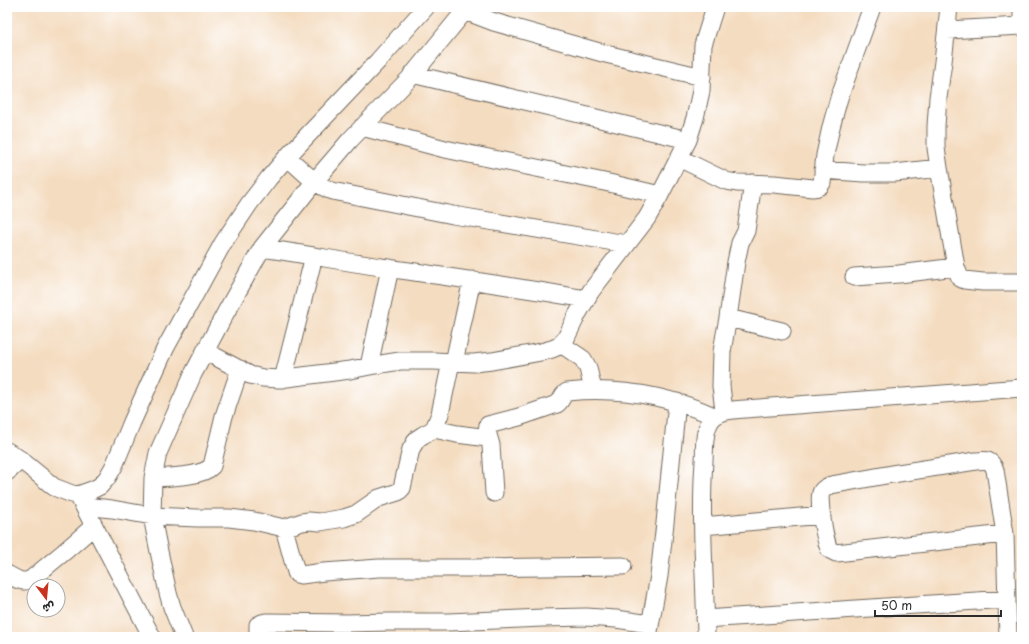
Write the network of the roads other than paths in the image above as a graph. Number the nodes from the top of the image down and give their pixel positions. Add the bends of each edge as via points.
1 (426, 7) edge
2 (872, 7) edge
3 (949, 7) edge
4 (1022, 7) edge
5 (711, 8) edge
6 (466, 9) edge
7 (1022, 26) edge
8 (947, 30) junction
9 (412, 74) junction
10 (702, 77) junction
11 (362, 127) junction
12 (688, 140) junction
13 (287, 157) junction
14 (679, 158) junction
15 (939, 168) junction
16 (823, 170) junction
17 (315, 181) junction
18 (753, 183) junction
19 (660, 195) junction
20 (626, 244) junction
21 (262, 248) junction
22 (314, 256) junction
23 (956, 267) junction
24 (390, 268) junction
25 (854, 276) dead end
26 (472, 280) junction
27 (1022, 282) edge
28 (586, 299) junction
29 (728, 318) junction
30 (782, 331) dead end
31 (561, 344) junction
32 (205, 351) junction
33 (453, 362) junction
34 (369, 366) junction
35 (240, 369) junction
36 (283, 378) junction
37 (1022, 388) edge
38 (593, 390) junction
39 (677, 402) junction
40 (719, 414) junction
41 (434, 429) junction
42 (488, 438) junction
43 (14, 455) edge
44 (7, 472) edge
45 (153, 478) junction
46 (494, 493) dead end
47 (81, 501) junction
48 (822, 515) junction
49 (152, 516) junction
50 (94, 526) junction
51 (703, 526) junction
52 (284, 528) junction
53 (1005, 534) junction
54 (623, 566) dead end
55 (7, 574) edge
56 (1007, 599) junction
57 (705, 619) junction
58 (382, 630) edge
59 (649, 630) edge
60 (152, 637) edge
61 (184, 637) edge
62 (258, 637) edge
63 (706, 637) edge
64 (1008, 637) edge

1 - 13 street
2 - 16 street via 839,98
3 - 8 street
4 - 7 street
5 - 10 street via 703,45
6 - 9 street
6 - 10 street via 494,22 606,54
7 - 8 street
8 - 15 street via 936,126
9 - 11 street
9 - 12 street
10 - 12 street via 695,118
11 - 17 street
11 - 19 street via 445,149
12 - 14 street
13 - 17 street
13 - 47 street via 249,204 224,243 165,349 107,478
14 - 18 street via 726,181
14 - 19 street
15 - 16 street via 895,173
15 - 23 street
16 - 18 street via 822,183 817,188
17 - 20 street via 332,191
17 - 21 street
18 - 29 street via 746,231 740,243 736,262
19 - 20 street via 647,218
20 - 28 street
21 - 22 street
21 - 32 street
22 - 24 street
22 - 36 street
23 - 25 street
23 - 27 street via 960,278 964,280
24 - 26 street
24 - 34 street
26 - 28 street
26 - 33 street
28 - 31 street
29 - 30 street
29 - 40 street via 721,368
31 - 33 street via 552,349 492,361
31 - 38 street via 584,359
32 - 35 street
32 - 45 street via 158,453
33 - 34 street via 400,361
33 - 41 street
34 - 36 street
35 - 36 street via 263,378
35 - 45 street via 224,416 212,466 197,473
37 - 40 street via 745,409
38 - 39 street via 635,393
38 - 42 street via 567,392 557,404 490,424
39 - 40 street
39 - 59 street via 659,576
40 - 51 street via 710,421 706,435
41 - 42 street
41 - 52 street via 414,444 408,458 402,488 398,492 380,498 356,514 344,518 302,522
42 - 46 street
43 - 44 street
43 - 47 street via 54,487
45 - 49 street
47 - 49 street
47 - 50 street
48 - 51 street
48 - 53 street via 826,541 830,550 836,553
48 - 53 street via 820,494 824,488 831,485 984,460 990,461 995,470
49 - 52 street via 229,518
49 - 61 street via 168,593
50 - 55 street via 30,580 20,581
50 - 60 street
51 - 57 street
52 - 54 street via 293,566 297,574 301,575 379,568
53 - 56 street
56 - 57 street
56 - 64 street
57 - 63 street
58 - 59 street via 448,622 586,617 616,619
58 - 62 street via 347,623 262,622 258,625

